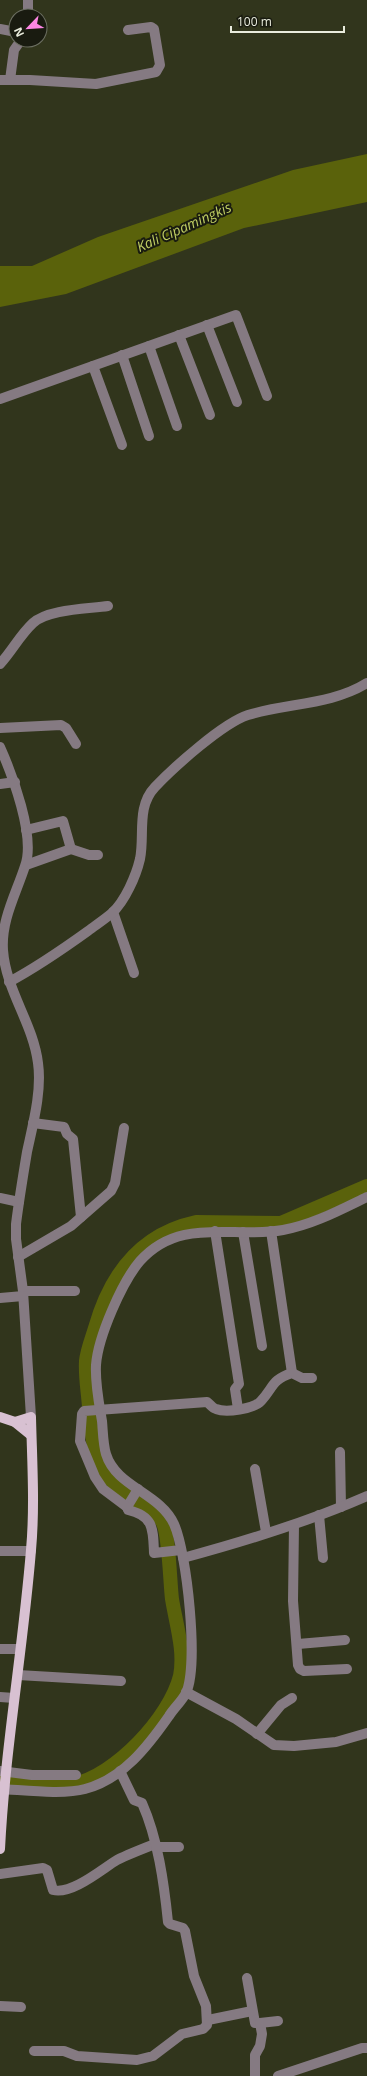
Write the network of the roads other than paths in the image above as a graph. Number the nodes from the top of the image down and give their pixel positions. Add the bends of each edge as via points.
1 (128, 30) dead end
2 (15, 48) edge
3 (5, 80) edge
4 (207, 325) junction
5 (179, 335) junction
6 (149, 346) junction
7 (122, 355) junction
8 (93, 366) junction
9 (267, 396) dead end
10 (0, 398) edge
11 (237, 402) dead end
12 (210, 415) dead end
13 (177, 426) dead end
14 (149, 436) dead end
15 (122, 445) dead end
16 (108, 606) dead end
17 (0, 664) edge
18 (367, 683) edge
19 (0, 728) edge
20 (76, 744) dead end
21 (0, 746) edge
22 (15, 782) junction
23 (0, 784) edge
24 (26, 830) junction
25 (71, 849) junction
26 (98, 855) dead end
27 (26, 865) junction
28 (113, 912) junction
29 (1, 949) edge
30 (134, 973) dead end
31 (9, 982) junction
32 (33, 1123) junction
33 (124, 1128) dead end
34 (367, 1197) edge
35 (0, 1198) edge
36 (19, 1202) junction
37 (81, 1217) junction
38 (215, 1231) junction
39 (271, 1231) junction
40 (243, 1232) junction
41 (18, 1257) junction
42 (75, 1291) dead end
43 (23, 1293) junction
44 (0, 1298) edge
45 (262, 1346) dead end
46 (292, 1373) junction
47 (312, 1378) dead end
48 (94, 1410) junction
49 (238, 1410) junction
50 (0, 1417) edge
51 (31, 1417) junction
52 (15, 1422) junction
53 (31, 1435) junction
54 (340, 1452) dead end
55 (255, 1469) dead end
56 (136, 1491) junction
57 (367, 1496) edge
58 (127, 1506) junction
59 (341, 1507) junction
60 (319, 1515) junction
61 (294, 1525) junction
62 (266, 1532) junction
63 (0, 1551) edge
64 (31, 1551) junction
65 (179, 1553) junction
66 (323, 1558) dead end
67 (345, 1640) dead end
68 (298, 1644) junction
69 (0, 1649) edge
70 (20, 1649) junction
71 (347, 1669) dead end
72 (18, 1675) junction
73 (121, 1681) dead end
74 (186, 1692) junction
75 (0, 1697) edge
76 (14, 1698) junction
77 (292, 1698) dead end
78 (367, 1733) edge
79 (257, 1734) junction
80 (120, 1771) junction
81 (3, 1772) edge
82 (76, 1775) dead end
83 (2, 1788) edge
84 (155, 1845) junction
85 (179, 1847) dead end
86 (0, 1849) edge
87 (0, 1874) edge
88 (247, 1978) dead end
89 (0, 2006) edge
90 (21, 2007) dead end
91 (252, 2011) junction
92 (208, 2020) junction
93 (278, 2021) dead end
94 (260, 2023) junction
95 (367, 2048) edge
96 (34, 2050) dead end
97 (255, 2076) edge
98 (280, 2076) edge

1 - 3 street via 154,29 160,65 156,72 96,84
2 - 3 street
4 - 5 street
4 - 9 street via 236,315
4 - 11 street
5 - 6 street
5 - 12 street
6 - 7 street
6 - 13 street
7 - 8 street
7 - 14 street
8 - 10 street
8 - 15 street
16 - 17 street via 39,618 24,632
18 - 28 street via 354,691 332,698 278,707 234,721 156,786 144,805 140,859 121,901
19 - 20 street via 61,725 66,728
21 - 22 street
22 - 23 street
22 - 24 street
24 - 25 street via 63,821
24 - 27 street
25 - 26 street
25 - 27 street
27 - 29 street via 10,904
28 - 30 street
28 - 31 street via 65,947
29 - 31 street
31 - 32 street via 38,1059 39,1079
32 - 36 street
32 - 37 street via 64,1127 73,1139
33 - 37 street via 115,1183 104,1198
34 - 39 street via 316,1220 285,1230
35 - 36 street
36 - 41 street via 16,1224
37 - 41 street via 57,1236
38 - 40 street
38 - 48 street via 191,1233 165,1242 141,1261 130,1275 100,1345
38 - 49 street via 239,1384 235,1389
39 - 40 street
39 - 46 street
40 - 45 street
41 - 43 street
42 - 43 street
43 - 44 street
43 - 51 street
46 - 47 street via 302,1378
46 - 49 street via 280,1377 261,1402
48 - 49 street via 206,1402 215,1409
48 - 56 street via 109,1462
48 - 58 street via 82,1414 80,1436 85,1455 100,1486
50 - 52 main road
51 - 52 main road
51 - 53 main road
52 - 53 main road
53 - 64 main road
54 - 59 street
55 - 62 street
56 - 58 street
56 - 65 street via 164,1508 177,1532
57 - 59 street
58 - 65 street via 128,1510 142,1514 152,1527 154,1553
59 - 60 street
60 - 61 street
60 - 66 street
61 - 62 street
61 - 68 street via 293,1601
62 - 65 street via 244,1541
63 - 64 street
64 - 70 main road
65 - 74 street via 191,1637
67 - 68 street
68 - 71 street via 298,1666 301,1670
69 - 70 street
70 - 72 main road
72 - 73 street
72 - 76 main road
74 - 79 street via 236,1719
74 - 80 street via 152,1740
75 - 76 street
76 - 81 main road
77 - 79 street via 281,1705
78 - 79 street via 336,1742 294,1746 274,1745
80 - 83 street via 84,1789 56,1791
80 - 84 street via 134,1800 143,1804
81 - 82 street
81 - 83 main road
83 - 86 main road
84 - 85 street
84 - 87 street via 123,1858 98,1874 64,1890 53,1890 47,1870 43,1868
84 - 92 street via 168,1923 184,1928 194,1976 206,2006
88 - 91 street
89 - 90 street
91 - 92 street
91 - 94 street via 255,2023
92 - 96 street via 205,2028 182,2034 158,2054 137,2060
93 - 94 street
94 - 97 street via 262,2034 255,2055
95 - 98 street

